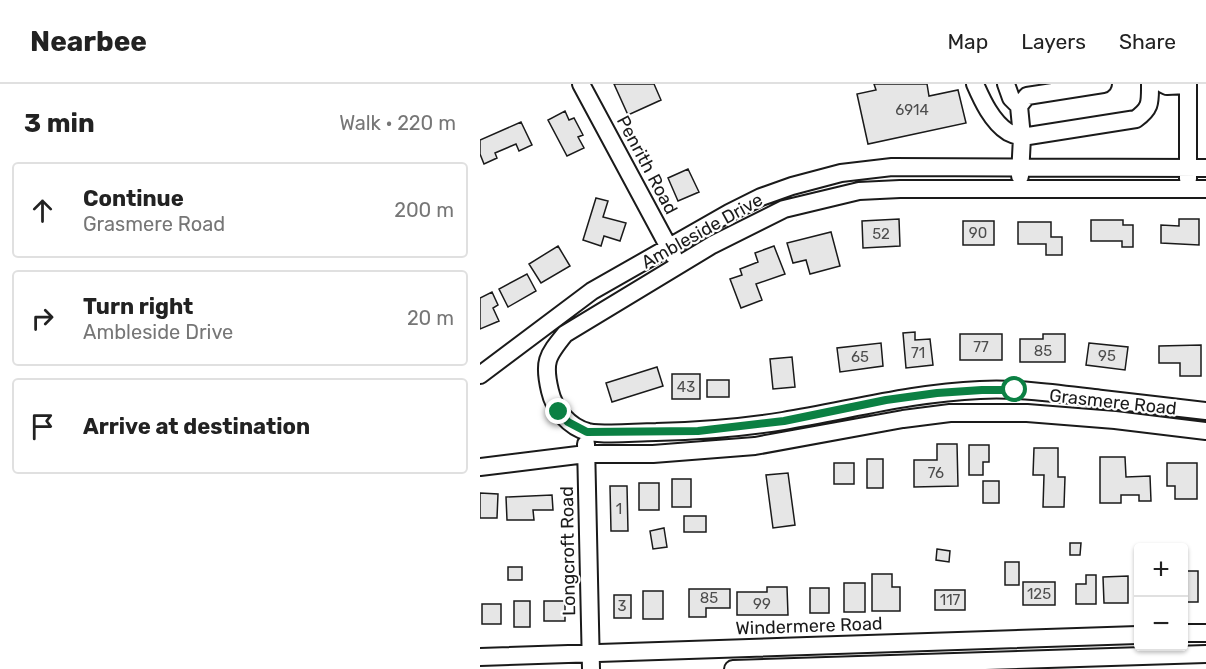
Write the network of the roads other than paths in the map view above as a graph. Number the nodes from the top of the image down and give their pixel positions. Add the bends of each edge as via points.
1 (581, 84) edge
2 (975, 84) edge
3 (1006, 84) edge
4 (1103, 84) edge
5 (1150, 84) edge
6 (1163, 84) edge
7 (1188, 85) edge
8 (1019, 106) junction
9 (1022, 137) junction
10 (1020, 166) junction
11 (1188, 168) junction
12 (1206, 168) edge
13 (1020, 189) junction
14 (1187, 189) junction
15 (1206, 189) edge
16 (668, 246) junction
17 (678, 265) junction
18 (546, 326) junction
19 (559, 341) junction
20 (480, 375) edge
21 (1206, 411) edge
22 (1206, 431) edge
23 (587, 432) junction
24 (586, 454) junction
25 (480, 467) edge
26 (1188, 633) edge
27 (1206, 633) edge
28 (1134, 635) edge
29 (929, 642) junction
30 (1206, 654) edge
31 (480, 657) edge
32 (590, 661) edge
33 (929, 662) junction
34 (734, 669) edge

1 - 16 street, Penrith Road
2 - 9 street via 996,120 1008,132
3 - 8 street
4 - 8 street via 1027,96
5 - 9 street via 1147,111 1136,119
6 - 7 street
7 - 11 street
8 - 9 street
9 - 10 street
10 - 11 street, Ambleside Drive
10 - 13 street
10 - 16 street, Ambleside Drive via 892,166 841,173 760,197
11 - 12 street, Ambleside Drive
11 - 14 street
13 - 14 street, Ambleside Drive
13 - 17 street, Ambleside Drive via 859,191 784,208
14 - 15 street, Ambleside Drive
16 - 17 street, Penrith Road
16 - 18 street, Ambleside Drive via 592,291
17 - 19 street, Ambleside Drive
18 - 19 street
18 - 20 street, Ambleside Drive
19 - 23 street, Ambleside Drive via 551,350 545,372 551,396 568,422
21 - 23 street, Grasmere Road via 1056,393 982,390 886,400 746,427
22 - 24 street, Grasmere Road via 1027,413 950,413 745,447
23 - 24 street, Longcroft Road
24 - 25 street, Grasmere Road
24 - 32 street, Longcroft Road
26 - 27 street
28 - 29 street, Windermere Road
29 - 32 street, Windermere Road
29 - 33 street
30 - 33 street
31 - 32 street, Windermere Road
33 - 34 street

